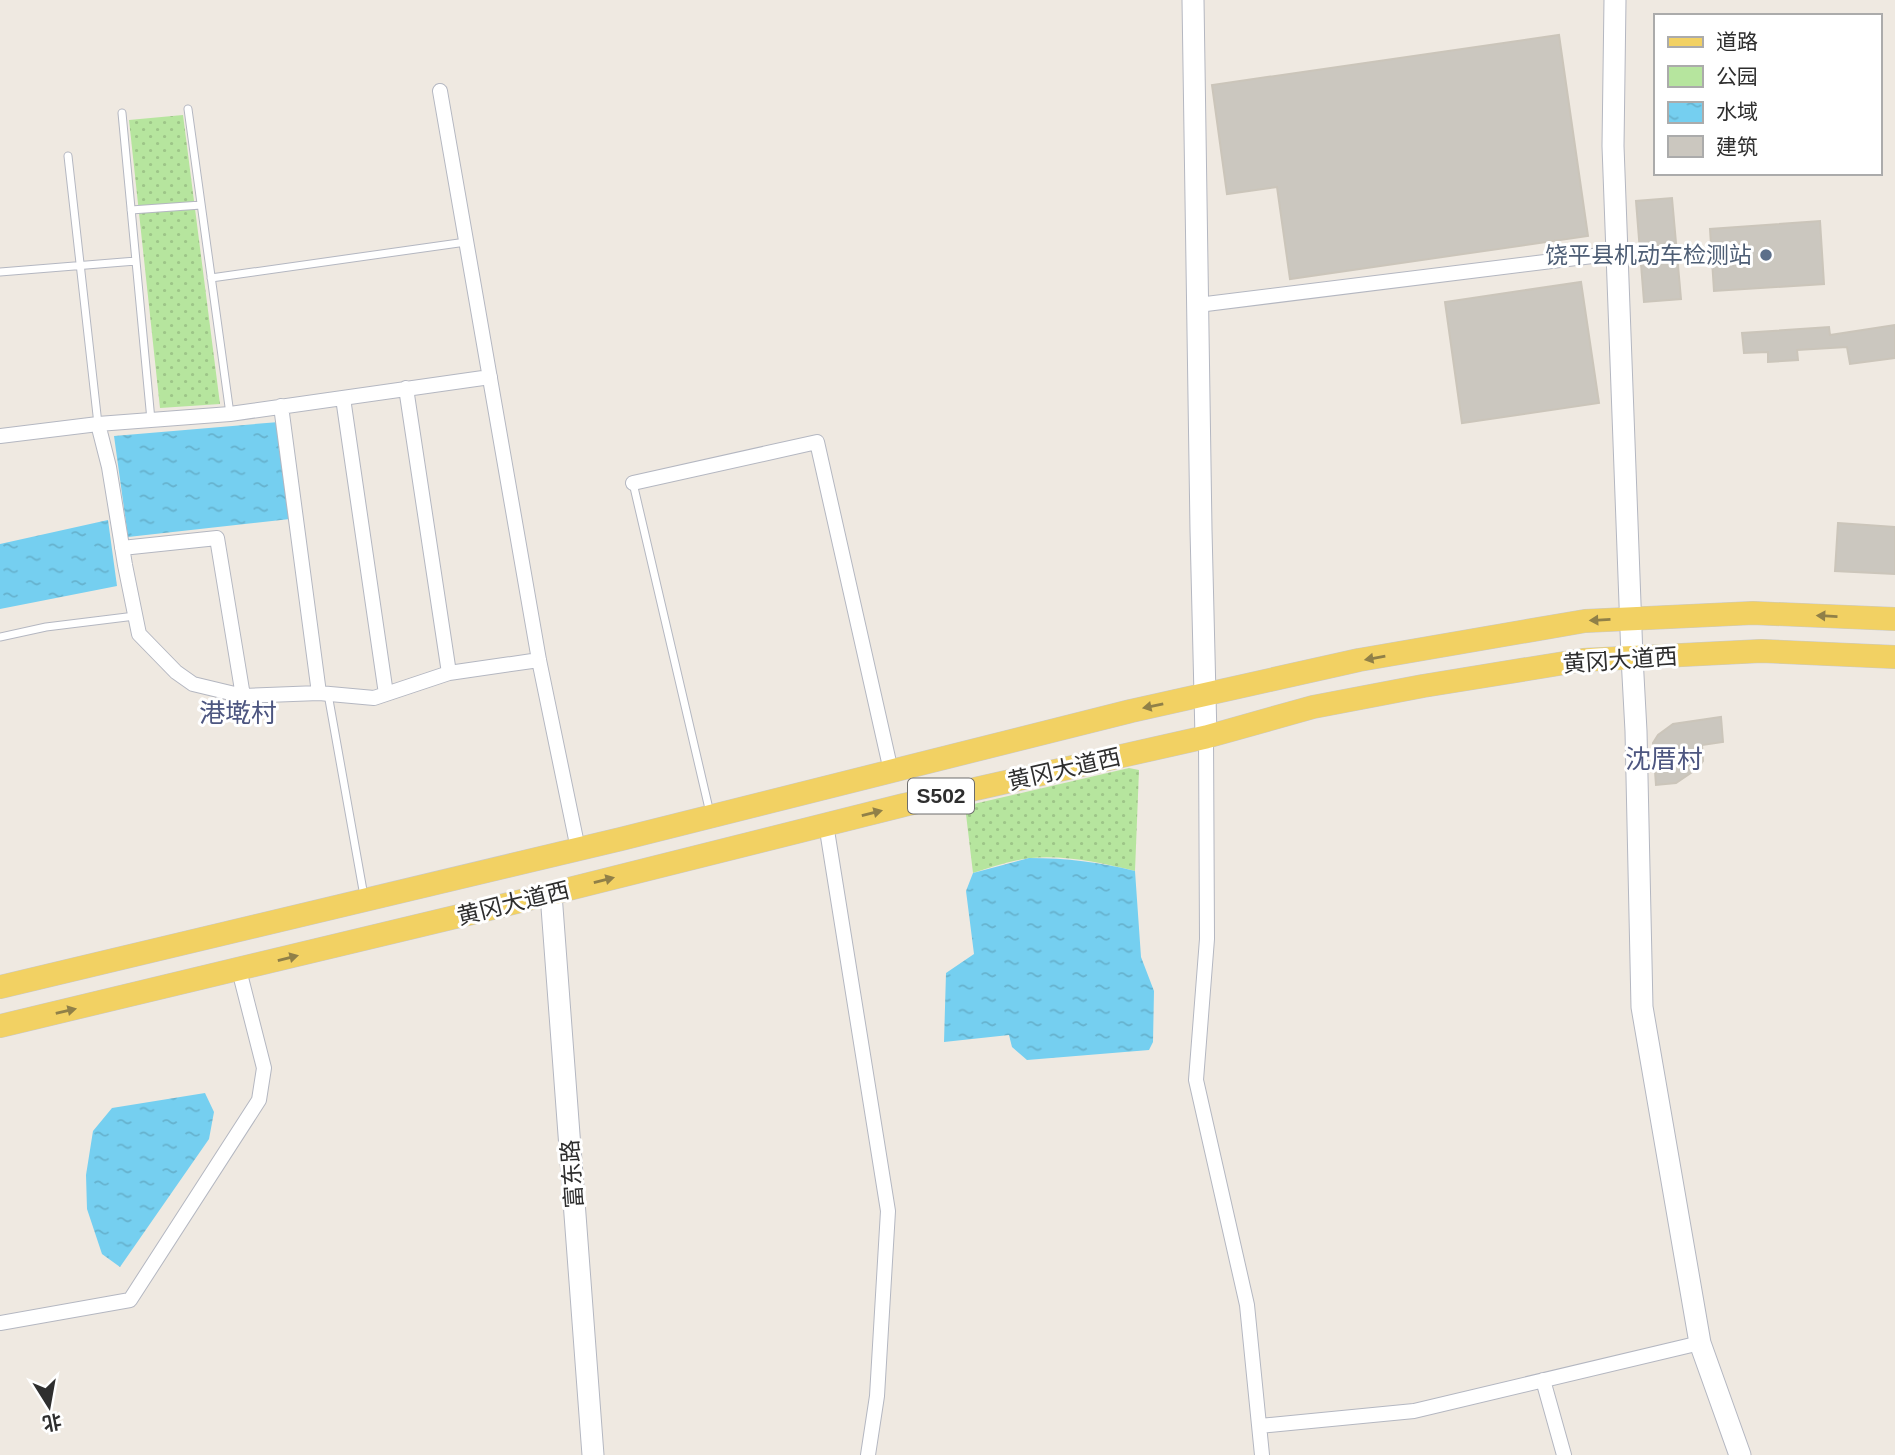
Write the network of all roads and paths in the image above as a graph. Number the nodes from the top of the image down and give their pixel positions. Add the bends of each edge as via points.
1 (1193, 0) edge
2 (1615, 0) edge
3 (440, 91) dead end
4 (188, 109) dead end
5 (122, 113) dead end
6 (68, 156) dead end
7 (201, 205) junction
8 (131, 210) junction
9 (466, 242) junction
10 (1617, 254) junction
11 (136, 261) junction
12 (0, 272) edge
13 (211, 278) junction
14 (1198, 305) junction
15 (489, 377) junction
16 (406, 388) junction
17 (343, 398) junction
18 (281, 406) junction
19 (230, 414) junction
20 (151, 420) junction
21 (98, 424) junction
22 (0, 436) edge
23 (633, 483) joint
24 (122, 548) junction
25 (135, 616) junction
26 (1630, 619) junction
27 (1895, 619) edge
28 (0, 637) edge
29 (1632, 657) junction
30 (1895, 657) edge
31 (539, 660) junction
32 (449, 673) junction
33 (324, 694) junction
34 (386, 694) junction
35 (1206, 694) junction
36 (243, 696) junction
37 (1206, 737) junction
38 (891, 771) junction
39 (710, 817) junction
40 (826, 824) junction
41 (578, 849) junction
42 (551, 894) junction
43 (365, 900) junction
44 (239, 970) junction
45 (0, 987) edge
46 (0, 1026) edge
47 (0, 1323) edge
48 (1700, 1343) junction
49 (1543, 1380) junction
50 (1261, 1426) junction
51 (593, 1455) edge
52 (868, 1455) edge
53 (1262, 1455) edge
54 (1564, 1455) edge
55 (1740, 1455) edge

1 - 14 street
2 - 10 street
3 - 9 street
4 - 7 lane
5 - 8 lane
6 - 21 lane
7 - 8 lane
7 - 13 lane
8 - 11 lane
9 - 13 lane
9 - 15 street
10 - 14 street
10 - 26 street
11 - 12 lane
11 - 20 lane
13 - 19 lane
14 - 35 street
15 - 16 street
15 - 31 street
16 - 17 street
16 - 32 street
17 - 18 street
17 - 34 street
18 - 19 street
18 - 33 street
19 - 20 street
20 - 21 street
21 - 22 street
21 - 24 street
23 - 38 street via 817,442
23 - 39 lane
24 - 25 street
24 - 36 street via 218,538
25 - 28 lane
25 - 36 street via 139,634 176,672 193,684
27 -> 26 main road, 黄冈大道西 / S502 via 1754,612
26 - 29 street
26 -> 35 main road, 黄冈大道西 / S502 via 1585,621 1359,660
29 - 30 main road, 黄冈大道西 / S502 via 1761,651
29 - 37 main road, 黄冈大道西 / S502 via 1583,660 1423,686 1313,707
29 - 48 street via 1642,1007
31 - 32 street
31 - 41 street
32 - 34 street
33 - 34 street via 374,698
33 - 36 street
33 - 43 lane
35 - 37 street
35 -> 38 main road, 黄冈大道西 / S502
40 -> 37 main road, 黄冈大道西 / S502
37 - 50 street via 1207,939 1196,1080 1247,1305
38 - 39 main road, 黄冈大道西 / S502
39 - 41 main road, 黄冈大道西 / S502
42 -> 40 main road, 黄冈大道西 / S502
40 - 52 street via 888,1210 877,1396
41 - 43 main road, 黄冈大道西 / S502
44 -> 42 main road, 黄冈大道西 / S502
42 - 51 street, 富东路
43 - 45 main road, 黄冈大道西 / S502
46 -> 44 main road, 黄冈大道西 / S502
44 - 47 street via 264,1068 259,1100 130,1300
48 - 49 street
48 - 55 street
49 - 50 street via 1414,1411
49 - 54 street
50 - 53 street

